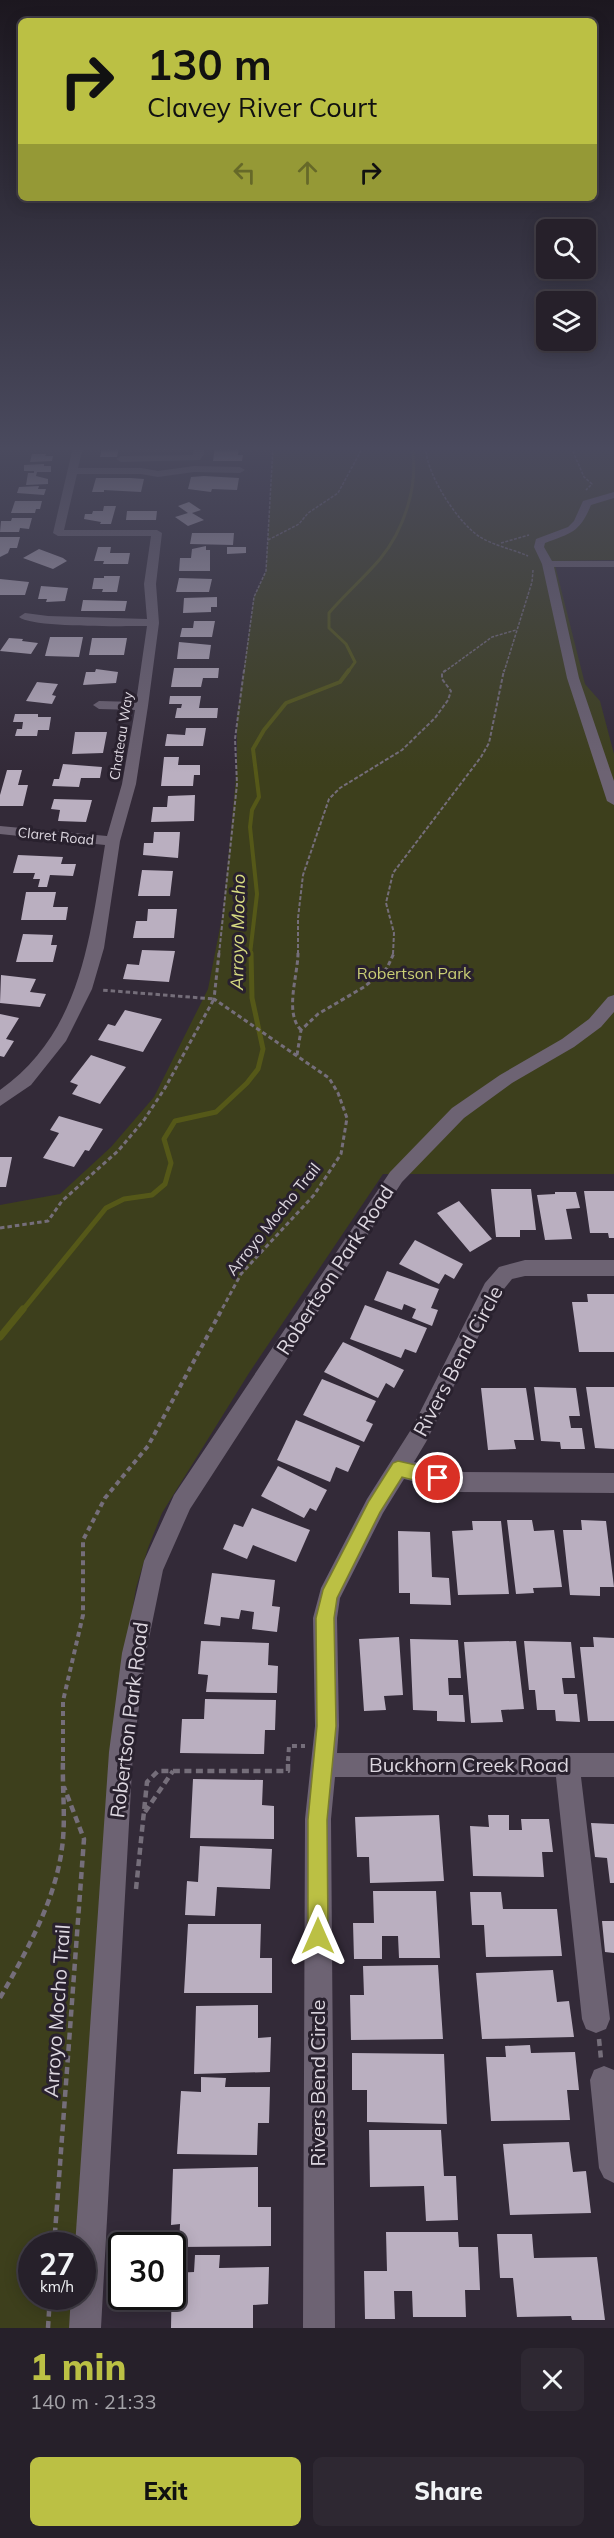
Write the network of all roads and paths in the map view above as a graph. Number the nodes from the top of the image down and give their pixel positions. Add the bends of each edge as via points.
1 (154, 556) edge
2 (267, 556) edge
3 (527, 556) edge
4 (544, 556) edge
5 (533, 558) dead end
6 (548, 564) junction
7 (614, 564) edge
8 (533, 570) dead end
9 (25, 617) dead end
10 (153, 623) junction
11 (516, 630) junction
12 (99, 705) dead end
13 (142, 706) junction
14 (614, 801) edge
15 (0, 830) edge
16 (113, 842) junction
17 (84, 989) junction
18 (214, 999) junction
19 (614, 1001) edge
20 (301, 1030) junction
21 (297, 1055) junction
22 (0, 1099) edge
23 (0, 1228) edge
24 (614, 1268) edge
25 (398, 1468) junction
26 (614, 1483) edge
27 (324, 1755) junction
28 (567, 1765) junction
29 (614, 1765) edge
30 (173, 1771) junction
31 (63, 1783) junction
32 (144, 1814) junction
33 (135, 1895) dead end
34 (0, 1998) edge
35 (596, 2019) joint
36 (604, 2080) joint
37 (614, 2168) edge
38 (55, 2232) edge
39 (49, 2310) edge
40 (48, 2328) edge
41 (85, 2328) edge
42 (319, 2328) edge

1 - 10 street, Chateau Way via 150,584
2 - 18 path via 266,571 254,597 241,682 235,739 237,784
3 - 5 path
4 - 6 street
6 - 7 street
6 - 14 street via 573,678
8 - 11 path
9 - 10 street
10 - 13 street, Chateau Way
11 - 20 path via 489,742 393,873 386,903 395,950 387,968 364,987 318,1014
11 - 20 path via 492,637 442,673 451,691 435,718 402,750 340,788 329,799 303,875 293,1005 295,1024
12 - 13 street
13 - 16 street, Chateau Way via 129,784
15 - 16 street, Claret Road
16 - 17 street, Chateau Way via 96,948
17 - 18 path
17 - 22 street, Chateau Way via 60,1037 25,1081
18 - 21 path, Arroyo Mocho Trail
18 - 23 path via 165,1088 118,1151 62,1201 48,1221
19 - 41 street, Robertson Park Road via 595,1023 568,1043 458,1113 396,1177 182,1502 152,1569 134,1653 121,1752
20 - 21 path
21 - 31 path, Arroyo Mocho Trail via 329,1078 338,1093 346,1118 341,1154 314,1195 241,1274 153,1437 105,1498 83,1539 83,1615 63,1701
24 - 25 street, Rivers Bend Circle via 525,1268 506,1274 492,1289 419,1435
25 - 26 street via 457,1482
25 - 27 street, Rivers Bend Circle via 329,1596 325,1618
27 - 28 street, Buckhorn Creek Road
27 - 30 path via 289,1746 288,1771
27 - 42 street, Rivers Bend Circle via 318,1820
28 - 29 street, Buckhorn Creek Road
28 - 35 street
30 - 32 path
30 - 32 path via 158,1771 147,1782
31 - 34 path, Arroyo Mocho Trail via 62,1848 47,1905
31 - 38 path, Arroyo Mocho Trail via 84,1839
32 - 33 path
35 - 36 path
36 - 37 street
39 - 40 path

